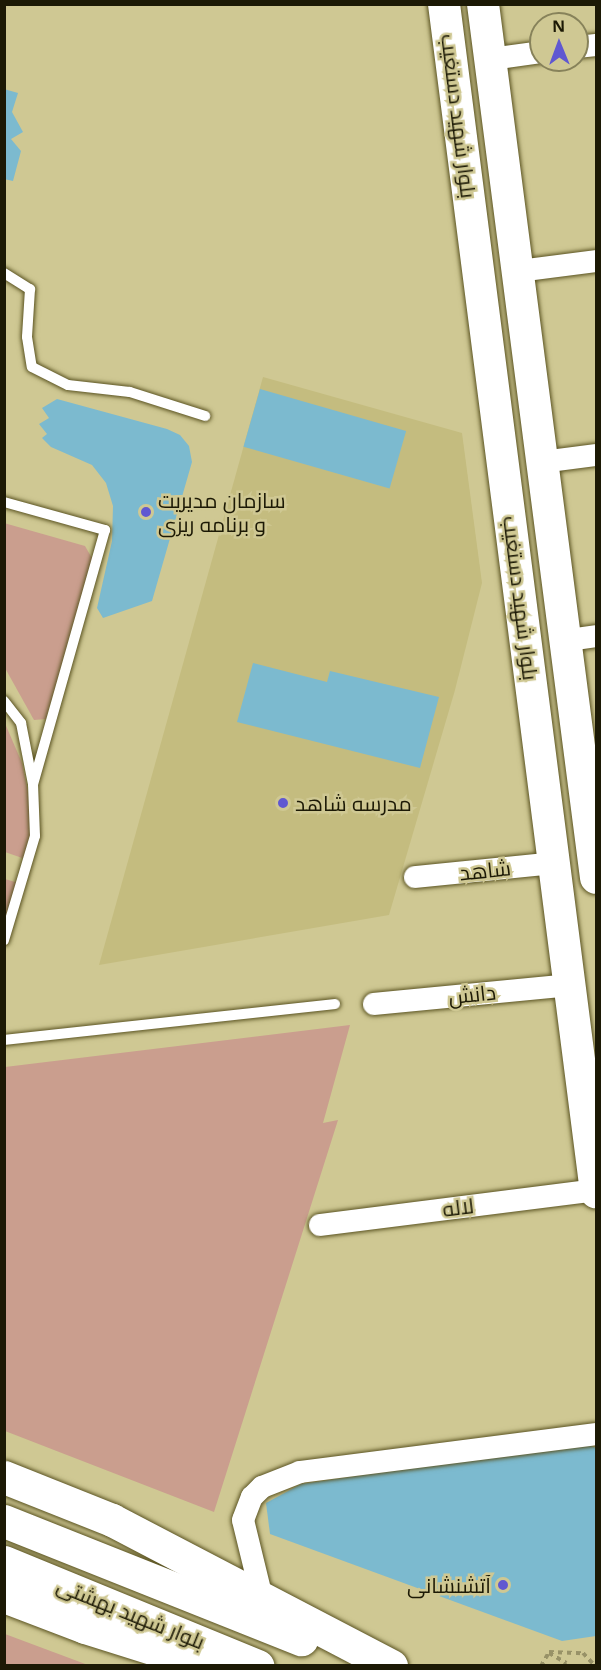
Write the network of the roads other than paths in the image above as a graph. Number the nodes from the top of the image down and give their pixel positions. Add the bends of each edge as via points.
1 (444, 4) edge
2 (483, 4) edge
3 (529, 54) edge
4 (490, 59) junction
5 (452, 64) junction
6 (597, 261) edge
7 (519, 272) junction
8 (4, 273) edge
9 (205, 416) dead end
10 (597, 455) edge
11 (542, 462) junction
12 (4, 502) edge
13 (582, 638) edge
14 (4, 701) edge
15 (33, 784) junction
16 (555, 863) junction
17 (596, 864) edge
18 (415, 877) dead end
19 (4, 940) edge
20 (570, 985) junction
21 (335, 1004) dead end
22 (374, 1004) dead end
23 (4, 1040) edge
24 (596, 1191) edge
25 (320, 1225) dead end
26 (597, 1434) edge
27 (4, 1477) edge
28 (4, 1521) edge
29 (4, 1562) edge
30 (4, 1596) edge
31 (255, 1608) junction
32 (209, 1665) edge
33 (258, 1665) edge
34 (367, 1665) edge
35 (391, 1665) edge

1 - 5 street, بلوار شهید دستغیب
2 - 4 street, بلوار شهید دستغیب
3 - 4 street
4 - 5 street
4 - 7 street, بلوار شهید دستغیب
5 - 16 street, بلوار شهید دستغیب
6 - 7 street
7 - 11 street, بلوار شهید دستغیب
8 - 9 lane via 30,289 27,337 32,367 68,386 130,392
10 - 11 street
11 - 13 street, بلوار شهید دستغیب
12 - 15 lane via 105,530
13 - 17 street, بلوار شهید دستغیب
14 - 15 lane via 21,723
15 - 19 lane via 35,836
16 - 17 street
16 - 18 street, شاهد
16 - 20 street, بلوار شهید دستغیب
20 - 22 street, دانش
20 - 24 street, بلوار شهید دستغیب
21 - 23 lane
24 - 25 street, لاله
26 - 31 street via 300,1472 262,1487 252,1497 243,1520
27 - 31 main road via 112,1520
28 - 31 main road
29 - 33 main road, بلوار شهید بهشتی
30 - 32 main road via 85,1627
31 - 34 main road
31 - 35 main road

